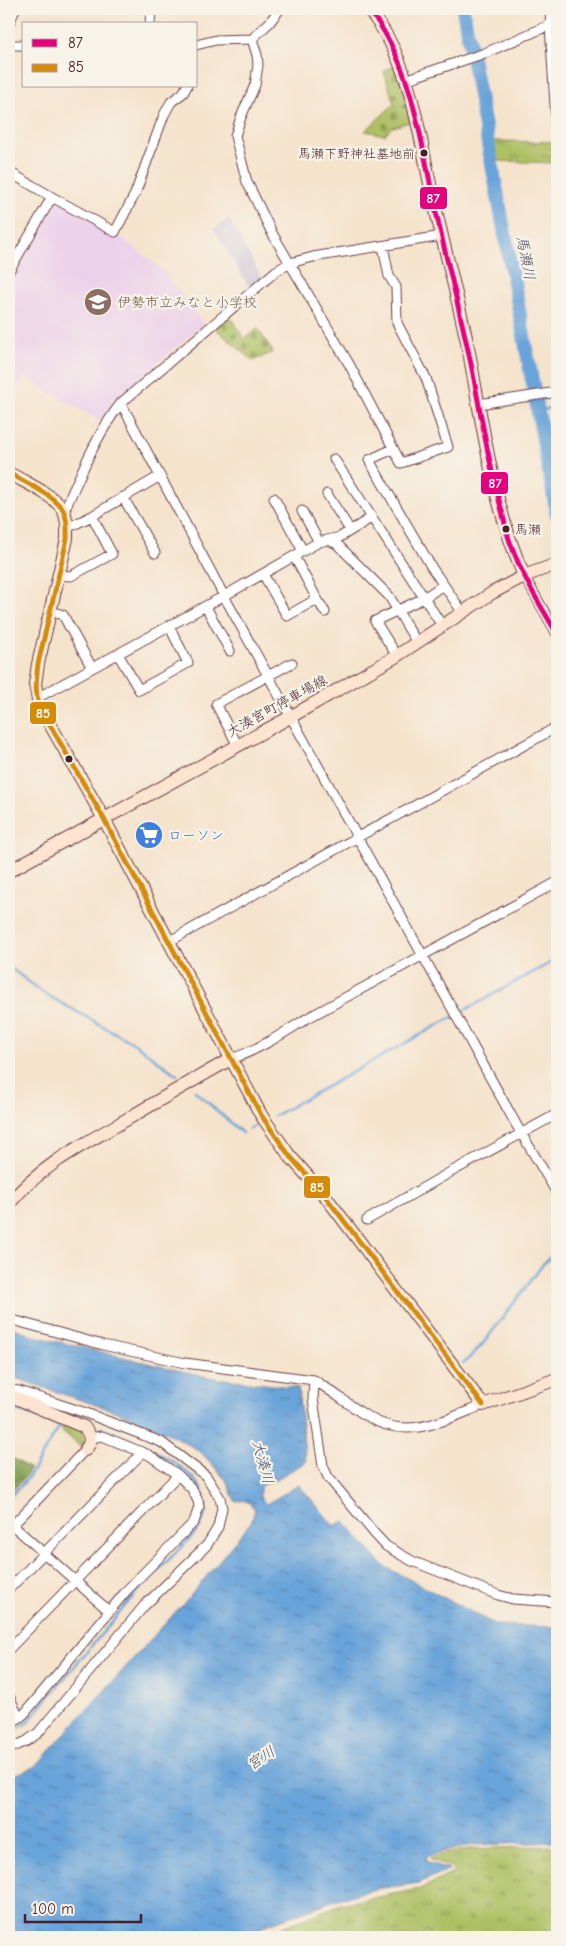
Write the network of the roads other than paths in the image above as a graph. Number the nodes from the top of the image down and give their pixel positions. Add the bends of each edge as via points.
1 (15, 9) edge
2 (151, 9) edge
3 (280, 9) edge
4 (368, 9) edge
5 (554, 14) edge
6 (10, 20) edge
7 (150, 22) edge
8 (550, 25) junction
9 (252, 39) junction
10 (198, 44) edge
11 (9, 45) edge
12 (22, 45) edge
13 (405, 80) junction
14 (185, 88) edge
15 (557, 137) edge
16 (9, 172) edge
17 (52, 197) junction
18 (442, 236) junction
19 (383, 246) junction
20 (290, 263) junction
21 (9, 271) edge
22 (557, 392) edge
23 (121, 403) junction
24 (479, 404) junction
25 (393, 448) junction
26 (334, 459) dead end
27 (9, 473) edge
28 (160, 476) junction
29 (327, 494) dead end
30 (123, 497) junction
31 (274, 498) dead end
32 (64, 511) junction
33 (302, 511) dead end
34 (92, 516) junction
35 (371, 518) junction
36 (67, 528) junction
37 (350, 530) junction
38 (331, 541) junction
39 (319, 542) junction
40 (303, 551) junction
41 (155, 552) dead end
42 (294, 556) junction
43 (557, 565) edge
44 (263, 574) junction
45 (59, 575) junction
46 (524, 576) junction
47 (443, 585) junction
48 (224, 596) junction
49 (424, 598) junction
50 (317, 599) junction
51 (206, 607) junction
52 (51, 611) junction
53 (398, 611) junction
54 (324, 612) dead end
55 (462, 613) junction
56 (169, 626) junction
57 (443, 626) junction
58 (557, 634) edge
59 (418, 643) junction
60 (230, 651) dead end
61 (118, 654) junction
62 (397, 656) junction
63 (292, 663) dead end
64 (92, 668) junction
65 (270, 676) junction
66 (37, 698) junction
67 (292, 716) junction
68 (557, 727) edge
69 (238, 746) junction
70 (104, 819) junction
71 (358, 836) junction
72 (9, 871) edge
73 (557, 882) edge
74 (168, 942) junction
75 (424, 955) junction
76 (230, 1059) junction
77 (557, 1114) edge
78 (523, 1134) junction
79 (557, 1193) edge
80 (9, 1204) edge
81 (368, 1220) dead end
82 (9, 1319) edge
83 (557, 1379) edge
84 (314, 1380) junction
85 (9, 1390) edge
86 (9, 1395) edge
87 (483, 1405) junction
88 (90, 1438) junction
89 (85, 1450) joint
90 (142, 1453) junction
91 (178, 1475) junction
92 (10, 1525) edge
93 (44, 1554) junction
94 (75, 1581) junction
95 (9, 1589) edge
96 (557, 1602) edge
97 (109, 1611) junction
98 (9, 1649) edge
99 (9, 1696) edge
100 (20, 1718) junction
101 (9, 1723) edge
102 (9, 1749) edge

1 - 6 street
2 - 7 street
3 - 9 street
4 - 13 street via 388,38
5 - 8 street
8 - 13 street via 453,65
8 - 15 street
9 - 10 street via 216,40
9 - 20 street via 258,65 255,85 235,136 247,182
11 - 12 street
13 - 18 street
14 - 17 street via 164,114 135,194 115,232
16 - 17 street
17 - 21 street
18 - 19 street
18 - 24 street
19 - 20 street
19 - 25 street via 389,276 396,287 397,323 426,378 448,447 401,463
20 - 23 street via 259,284
20 - 25 street
22 - 24 street
23 - 28 street
23 - 32 street via 99,436
24 - 46 street via 492,476 511,547
25 - 47 street via 369,460
26 - 35 street
27 - 32 street via 55,500
28 - 30 street
28 - 48 street
29 - 37 street
30 - 34 street
30 - 41 street
31 - 40 street
32 - 36 street
33 - 39 street
34 - 36 street
34 - 45 street via 112,554 71,576
35 - 37 street
35 - 49 street
36 - 45 street via 68,539
37 - 38 street
38 - 39 street
38 - 53 street via 389,596
39 - 40 street
40 - 42 street
42 - 44 street
42 - 50 street
43 - 46 street, 大湊宮町停車場線
44 - 48 street
44 - 50 street via 286,616
45 - 52 street
46 - 55 street, 大湊宮町停車場線
46 - 58 street
47 - 49 street
47 - 55 street
48 - 51 street
48 - 65 street
49 - 53 street
49 - 57 street
50 - 54 street
51 - 56 street
51 - 60 street
52 - 64 street via 63,615
52 - 66 street via 38,664
53 - 59 street
53 - 62 street via 375,621
55 - 57 street, 大湊宮町停車場線
56 - 61 street
56 - 61 street via 188,663 139,690
57 - 59 street, 大湊宮町停車場線
59 - 62 street, 大湊宮町停車場線
61 - 64 street
62 - 67 street, 大湊宮町停車場線
63 - 65 street
64 - 66 street
65 - 67 street
65 - 69 street via 216,704
66 - 70 street
67 - 69 street, 大湊宮町停車場線
67 - 71 street
68 - 71 street
69 - 70 street, 大湊宮町停車場線
70 - 72 street, 大湊宮町停車場線
70 - 74 street
71 - 74 street
71 - 75 street
73 - 75 street
74 - 76 street
75 - 76 street via 276,1038
75 - 78 street
76 - 80 street via 72,1151 27,1185
76 - 87 street via 274,1136 326,1197
77 - 78 street
78 - 79 street
78 - 81 street
82 - 84 street via 103,1346 185,1362
83 - 87 street
84 - 87 street via 366,1416 387,1427 403,1430 434,1424
84 - 96 street via 313,1399 323,1466 328,1477 386,1546 412,1561 498,1595
85 - 102 street via 86,1413 161,1442 206,1476 220,1498 222,1508 218,1527 207,1545 144,1606 38,1733
86 - 88 street via 84,1427
88 - 89 street
88 - 90 street via 102,1436
89 - 92 street
90 - 91 street
90 - 93 street
91 - 94 street
91 - 97 street via 192,1489 198,1501 200,1507 194,1522
92 - 93 street
93 - 94 street
93 - 95 street
94 - 97 street
94 - 98 street
97 - 100 street
99 - 100 street
100 - 101 street

